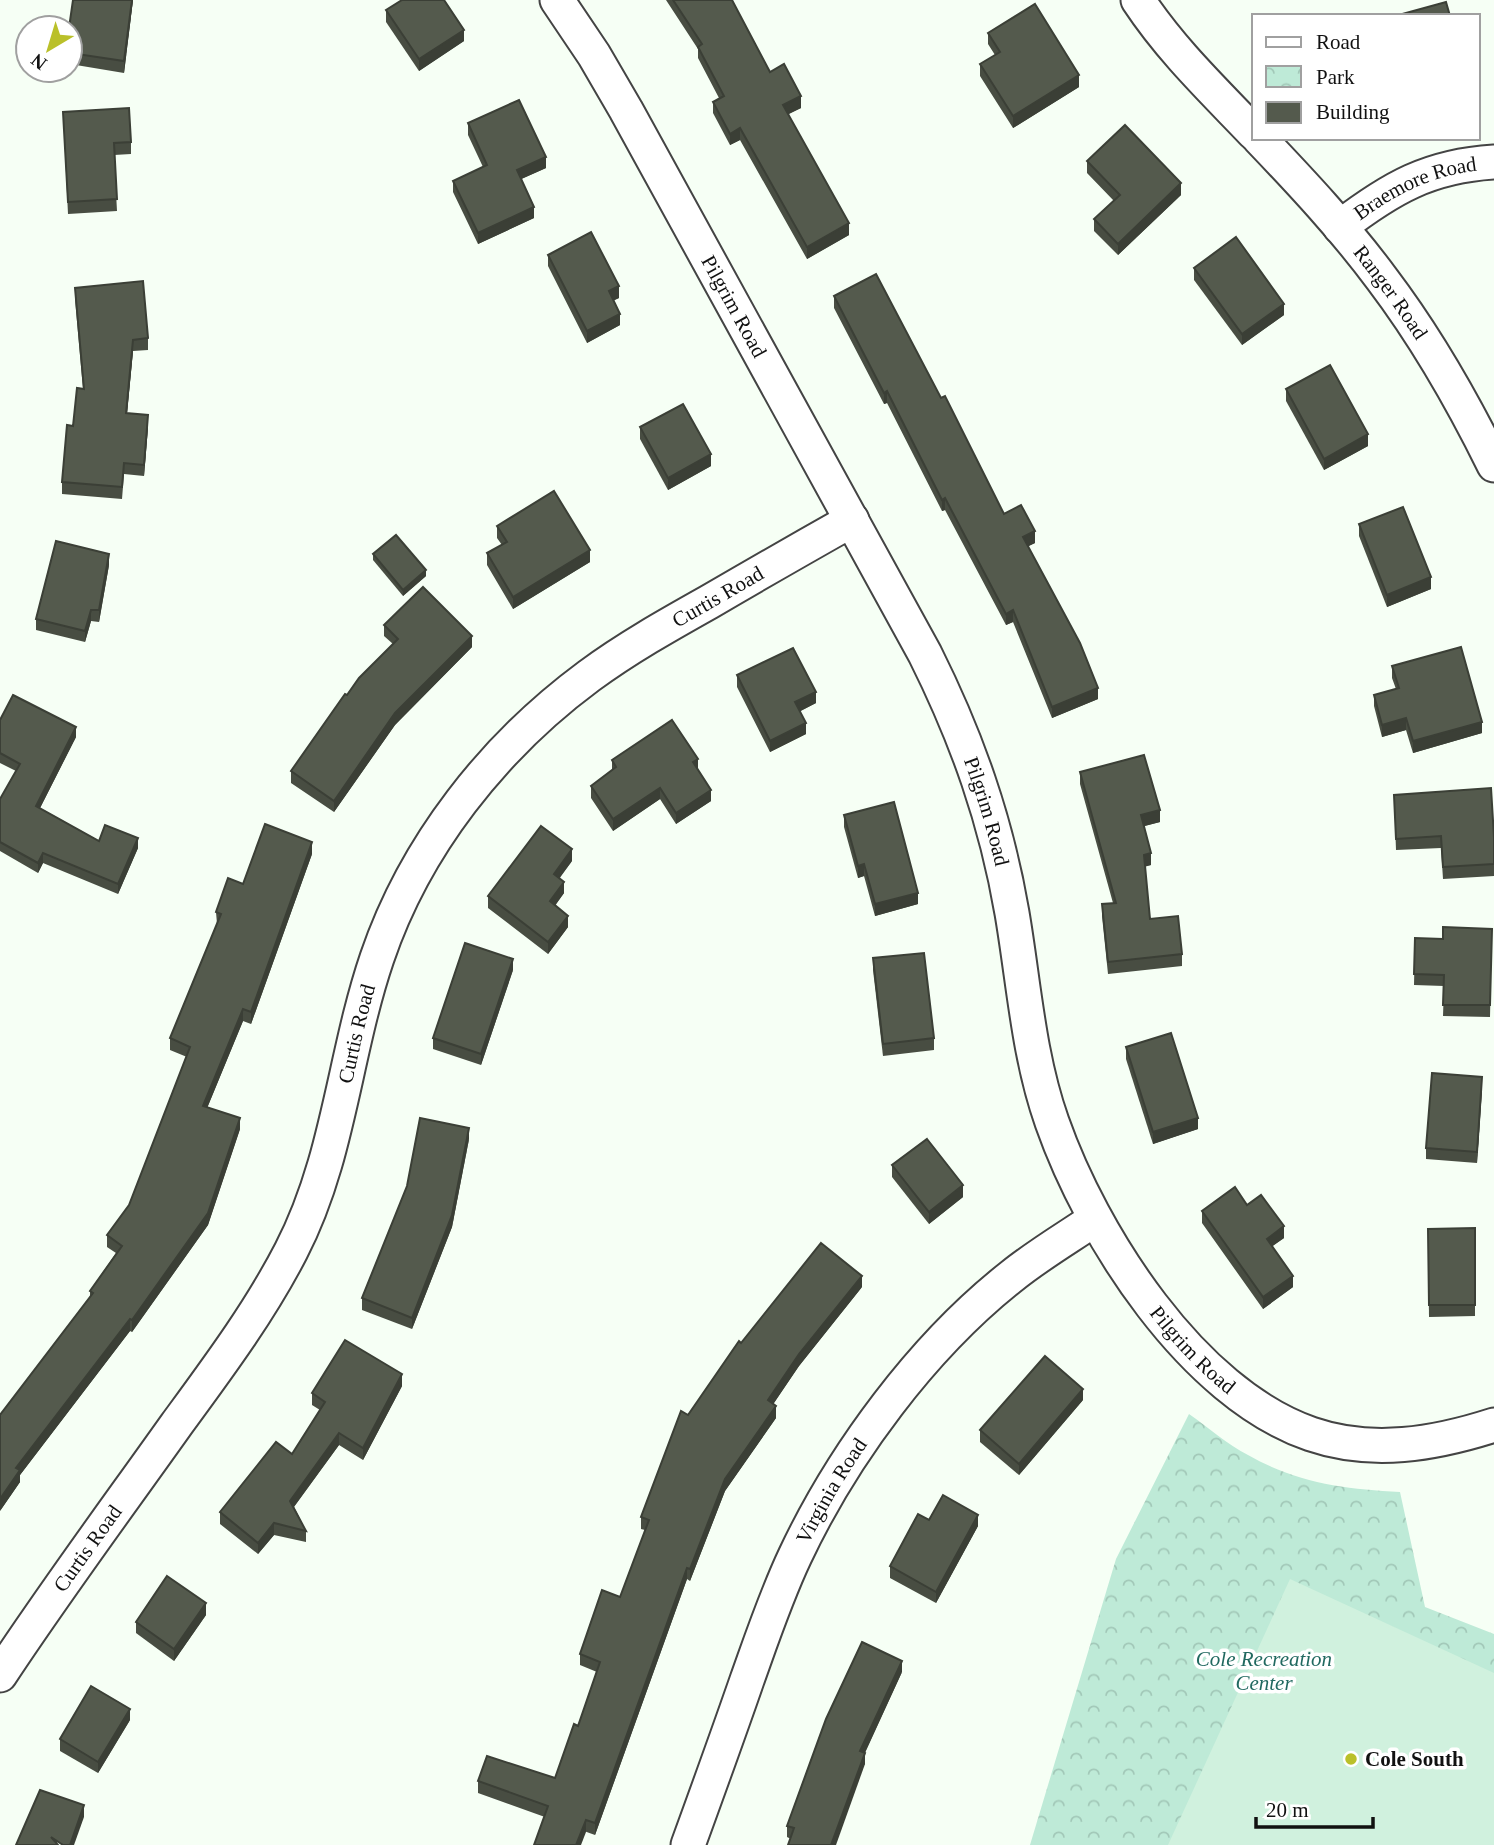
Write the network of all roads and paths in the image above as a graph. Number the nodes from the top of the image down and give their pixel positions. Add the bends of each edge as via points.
1 (557, 0) edge
2 (1138, 0) edge
3 (1252, 131) edge
4 (1261, 140) edge
5 (1494, 162) edge
6 (1340, 227) junction
7 (1494, 466) edge
8 (852, 520) junction
9 (1095, 1219) junction
10 (1494, 1425) edge
11 (0, 1675) edge
12 (688, 1845) edge

1 - 8 street, Pilgrim Road via 626,110
2 - 3 street via 1190,68
4 - 6 street, Ranger Road
5 - 6 street, Braemore Road via 1441,170 1407,182
6 - 7 street, Ranger Road via 1381,277 1446,374
8 - 9 street, Pilgrim Road via 930,664 971,755 1012,911 1037,1071 1071,1171
8 - 11 street, Curtis Road via 631,647 586,678 538,719 461,800 432,843 383,940 325,1165 312,1208 291,1251 235,1343
9 - 10 street, Pilgrim Road via 1160,1315 1230,1388 1270,1415 1311,1434 1399,1446 1441,1441
9 - 12 street, Virginia Road via 1011,1276 970,1313 890,1401 854,1453 822,1503 790,1569

